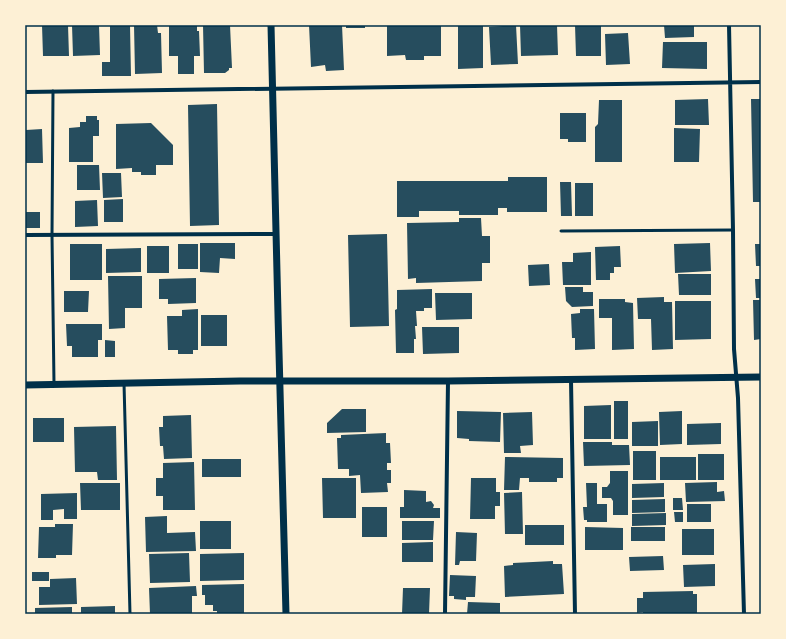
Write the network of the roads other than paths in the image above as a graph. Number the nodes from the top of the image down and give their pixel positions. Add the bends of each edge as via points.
1 (271, 25) edge
2 (729, 25) edge
3 (729, 82) junction
4 (761, 82) edge
5 (272, 89) junction
6 (53, 91) junction
7 (25, 92) edge
8 (733, 230) junction
9 (561, 231) dead end
10 (276, 234) junction
11 (52, 235) junction
12 (25, 236) edge
13 (761, 377) edge
14 (736, 378) junction
15 (571, 380) junction
16 (279, 381) junction
17 (448, 381) junction
18 (124, 384) junction
19 (25, 385) edge
20 (54, 386) junction
21 (130, 614) edge
22 (286, 614) edge
23 (445, 614) edge
24 (575, 614) edge
25 (744, 614) edge

1 - 5 street
2 - 3 street
3 - 4 street
3 - 5 street
3 - 8 street
5 - 6 street
5 - 10 street
6 - 7 street
6 - 11 lane
8 - 9 lane
8 - 14 street
10 - 11 street
10 - 16 street
11 - 12 street
11 - 20 lane
13 - 14 street
14 - 15 street
14 - 25 street
15 - 17 street
15 - 24 street
16 - 17 street
16 - 18 street
16 - 22 street
17 - 23 street
18 - 20 street
18 - 21 lane
19 - 20 street

